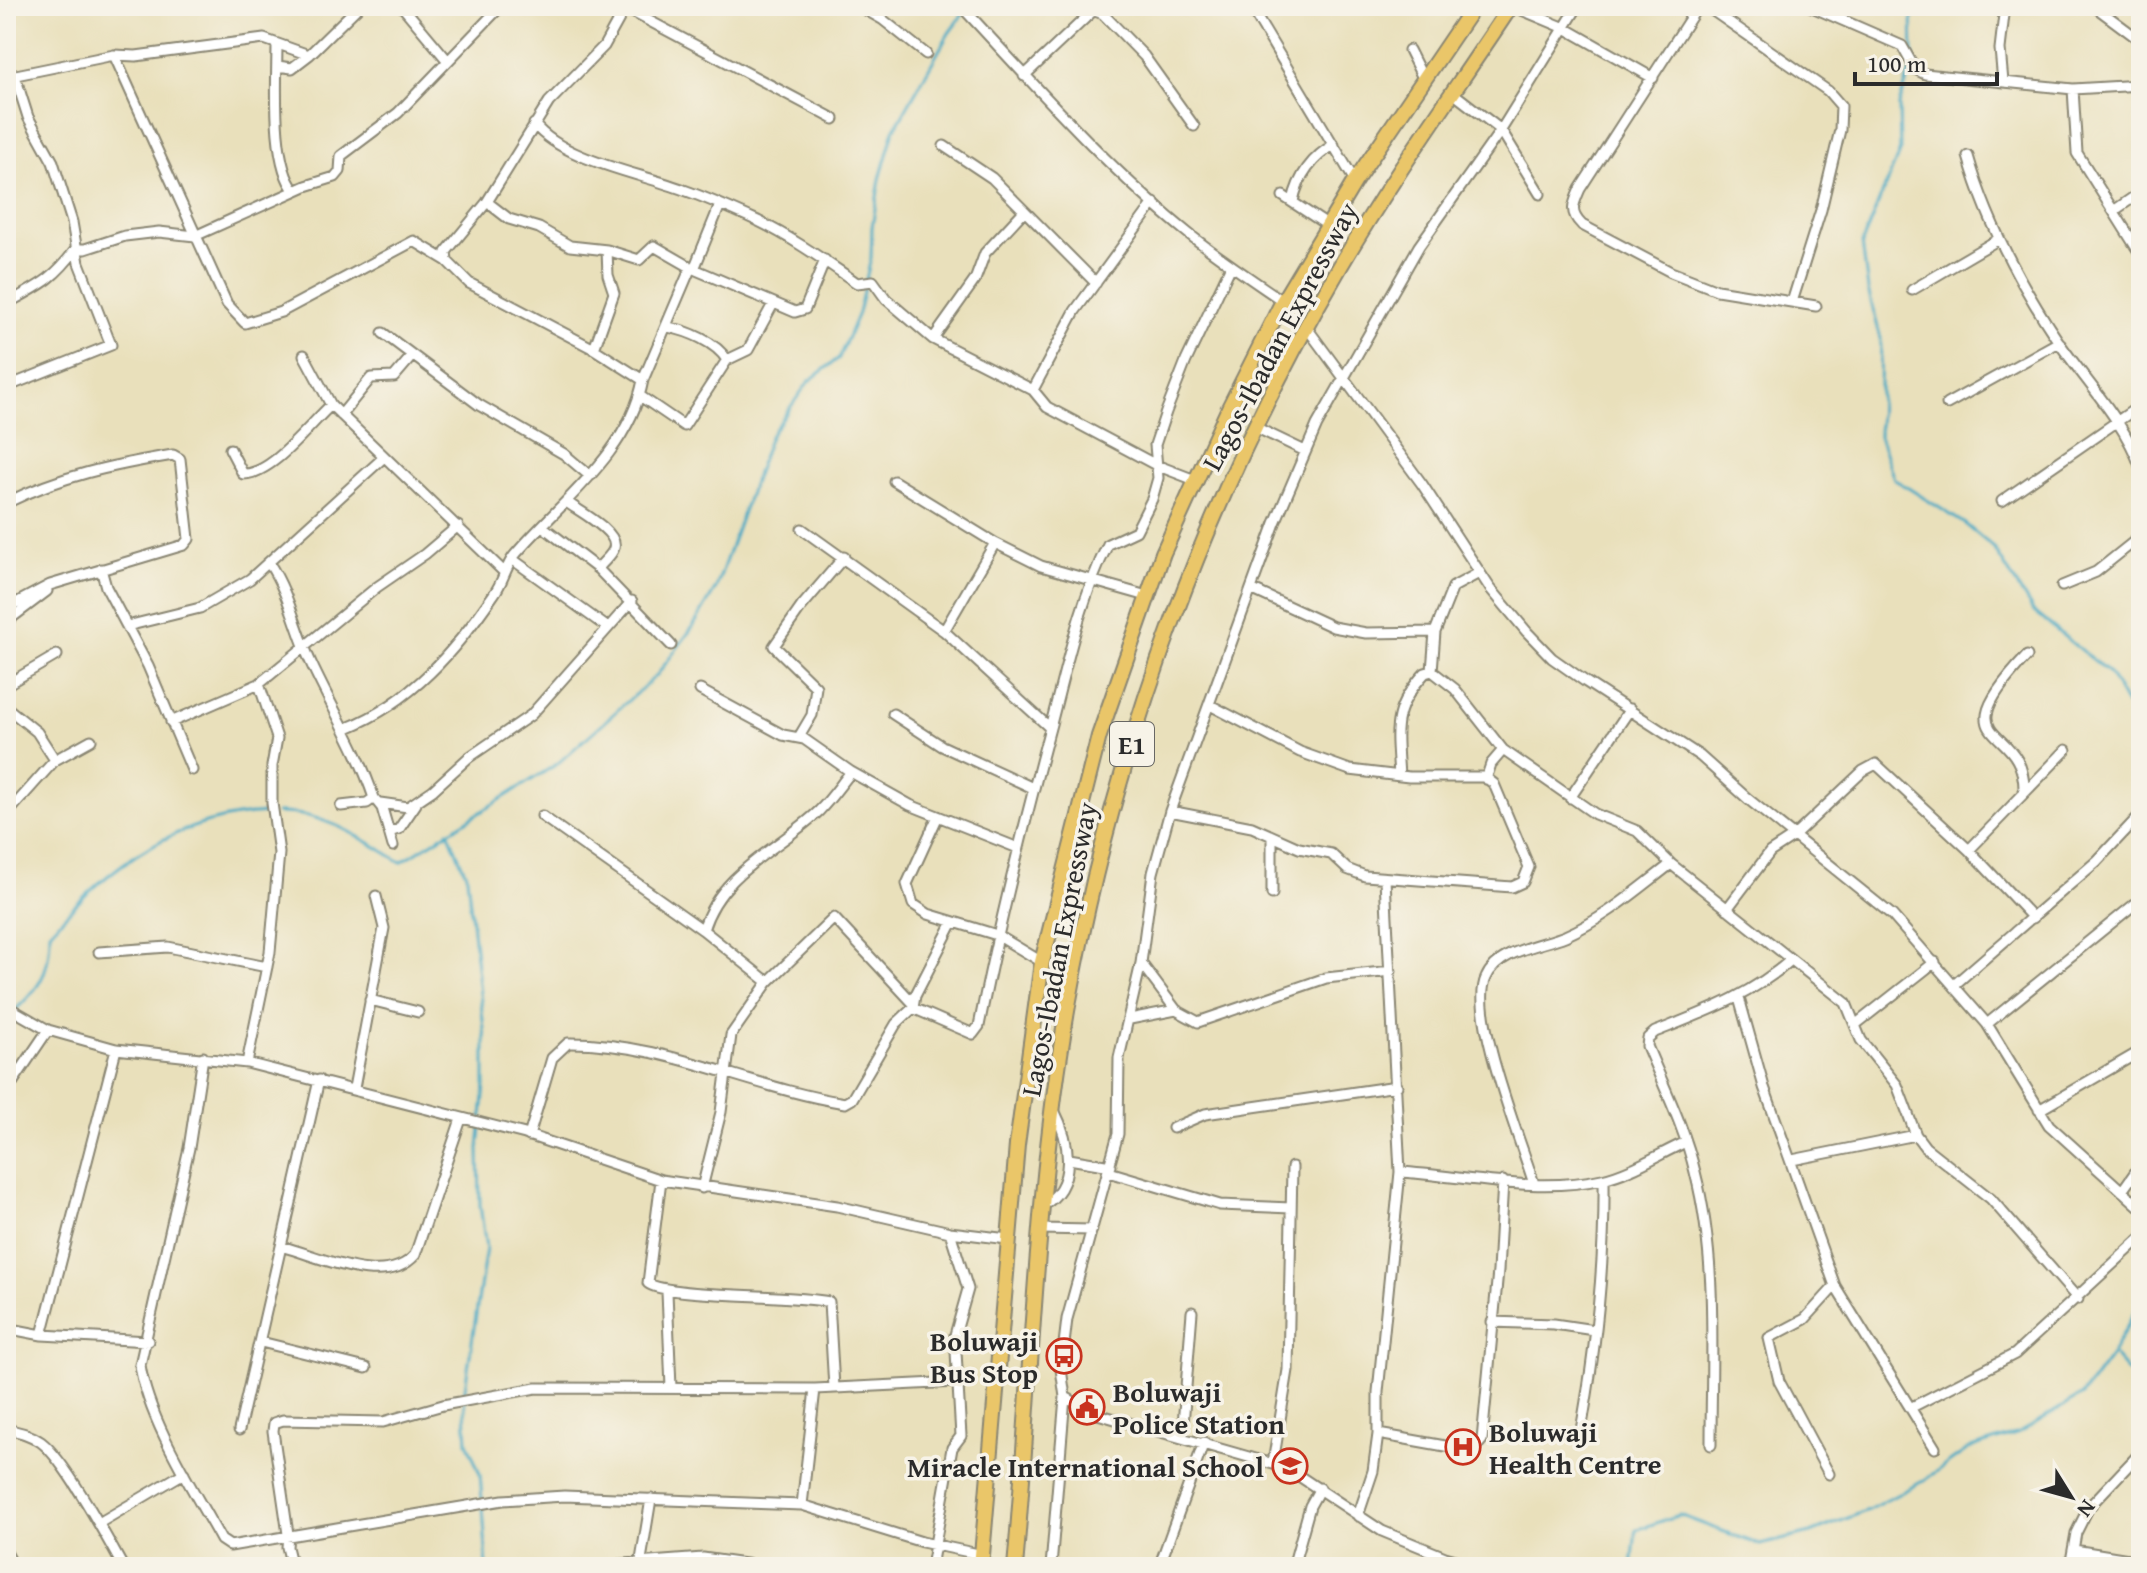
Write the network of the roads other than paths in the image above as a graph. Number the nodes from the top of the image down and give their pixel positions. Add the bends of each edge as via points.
1 (359, 6) edge
2 (402, 6) edge
3 (501, 6) edge
4 (859, 6) edge
5 (961, 6) edge
6 (1250, 6) edge
7 (1474, 6) edge
8 (1512, 6) edge
9 (1578, 6) edge
10 (1698, 6) edge
11 (1706, 6) edge
12 (1810, 6) edge
13 (2005, 6) edge
14 (2094, 6) edge
15 (626, 7) edge
16 (1096, 8) edge
17 (1565, 28) junction
18 (2141, 41) edge
19 (277, 44) junction
20 (1409, 50) dead end
21 (926, 54) dead end
22 (114, 55) junction
23 (309, 55) junction
24 (448, 61) junction
25 (277, 66) junction
26 (1024, 76) junction
27 (11, 77) edge
28 (1423, 78) junction
29 (1653, 78) junction
30 (2003, 82) junction
31 (2141, 85) edge
32 (2073, 89) junction
33 (1453, 93) junction
34 (834, 119) dead end
35 (534, 124) junction
36 (1194, 126) dead end
37 (1501, 130) junction
38 (1334, 145) junction
39 (944, 146) dead end
40 (1968, 156) dead end
41 (1355, 181) junction
42 (295, 191) junction
43 (2141, 192) edge
44 (1540, 194) dead end
45 (1283, 196) dead end
46 (1293, 201) junction
47 (487, 202) junction
48 (1154, 203) junction
49 (720, 205) junction
50 (2115, 210) junction
51 (1024, 211) junction
52 (1327, 225) junction
53 (195, 236) junction
54 (1999, 239) junction
55 (76, 249) junction
56 (607, 250) junction
57 (2141, 255) edge
58 (825, 260) junction
59 (447, 261) junction
60 (1231, 266) junction
61 (692, 268) junction
62 (1096, 283) junction
63 (1912, 290) dead end
64 (1283, 301) junction
65 (1792, 302) junction
66 (6, 304) edge
67 (773, 304) junction
68 (1816, 306) dead end
69 (668, 327) junction
70 (1307, 328) junction
71 (383, 333) dead end
72 (933, 339) junction
73 (2059, 342) junction
74 (594, 349) junction
75 (304, 355) dead end
76 (412, 356) junction
77 (727, 360) junction
78 (1343, 377) junction
79 (643, 380) junction
80 (6, 387) edge
81 (1033, 390) junction
82 (640, 396) junction
83 (1947, 404) dead end
84 (331, 405) junction
85 (2141, 405) edge
86 (341, 415) junction
87 (2116, 421) junction
88 (1255, 427) junction
89 (230, 449) dead end
90 (1305, 451) junction
91 (383, 458) junction
92 (1156, 465) junction
93 (2141, 468) edge
94 (590, 476) junction
95 (1195, 480) junction
96 (894, 481) dead end
97 (2002, 501) dead end
98 (6, 502) edge
99 (568, 503) junction
100 (458, 526) junction
101 (542, 526) junction
102 (802, 529) dead end
103 (2141, 536) edge
104 (995, 543) junction
105 (844, 557) junction
106 (512, 559) junction
107 (269, 563) junction
108 (101, 569) junction
109 (598, 569) junction
110 (504, 572) junction
111 (1479, 573) junction
112 (1090, 581) junction
113 (50, 585) junction
114 (2062, 586) dead end
115 (1251, 589) junction
116 (1147, 596) junction
117 (6, 600) edge
118 (632, 601) junction
119 (6, 622) edge
120 (127, 626) junction
121 (608, 628) junction
122 (944, 631) junction
123 (1435, 632) junction
124 (671, 645) dead end
125 (305, 648) junction
126 (57, 655) dead end
127 (2027, 656) dead end
128 (1432, 671) junction
129 (259, 684) junction
130 (6, 685) edge
131 (700, 690) dead end
132 (1210, 705) junction
133 (6, 707) edge
134 (1630, 709) junction
135 (893, 714) dead end
136 (171, 722) junction
137 (347, 728) junction
138 (1050, 728) junction
139 (799, 737) junction
140 (91, 740) dead end
141 (1503, 750) junction
142 (2066, 750) dead end
143 (55, 760) junction
144 (192, 770) dead end
145 (851, 772) junction
146 (1399, 776) junction
147 (1486, 779) junction
148 (1033, 788) junction
149 (2024, 793) junction
150 (1570, 798) junction
151 (377, 801) junction
152 (418, 801) junction
153 (341, 806) dead end
154 (1170, 811) junction
155 (2141, 814) edge
156 (6, 815) edge
157 (542, 816) dead end
158 (938, 816) junction
159 (389, 832) junction
160 (1272, 837) junction
161 (1793, 837) junction
162 (393, 846) dead end
163 (1018, 848) junction
164 (1969, 850) junction
165 (1671, 864) junction
166 (1385, 879) junction
167 (1272, 894) dead end
168 (376, 896) dead end
169 (2141, 899) edge
170 (1727, 909) junction
171 (2033, 918) junction
172 (953, 922) junction
173 (703, 930) junction
174 (997, 935) junction
175 (99, 952) dead end
176 (1791, 960) junction
177 (1042, 962) junction
178 (1935, 962) junction
179 (1141, 963) junction
180 (267, 967) junction
181 (1391, 971) junction
182 (768, 982) junction
183 (1954, 985) junction
184 (1739, 998) junction
185 (370, 1000) junction
186 (913, 1006) junction
187 (8, 1007) edge
188 (1176, 1010) junction
189 (418, 1012) dead end
190 (1130, 1019) junction
191 (1987, 1024) junction
192 (1855, 1025) junction
193 (48, 1030) junction
194 (116, 1049) junction
195 (2141, 1051) edge
196 (203, 1057) junction
197 (247, 1063) junction
198 (724, 1074) junction
199 (319, 1080) junction
200 (1397, 1086) junction
201 (354, 1088) junction
202 (6, 1092) edge
203 (1052, 1107) junction
204 (2039, 1110) junction
205 (461, 1119) junction
206 (1173, 1128) dead end
207 (1916, 1135) junction
208 (529, 1136) junction
209 (1686, 1142) junction
210 (1069, 1159) junction
211 (1792, 1160) junction
212 (2141, 1164) edge
213 (1292, 1167) dead end
214 (1110, 1169) junction
215 (1400, 1172) junction
216 (1604, 1179) junction
217 (661, 1180) junction
218 (1503, 1181) junction
219 (1534, 1184) junction
220 (702, 1188) junction
221 (2122, 1191) junction
222 (1042, 1206) junction
223 (1291, 1208) junction
224 (2141, 1208) edge
225 (1040, 1229) junction
226 (1092, 1230) junction
227 (950, 1232) junction
228 (2141, 1238) edge
229 (1008, 1239) junction
230 (284, 1247) junction
231 (1835, 1286) junction
232 (667, 1292) junction
233 (2078, 1299) junction
234 (1192, 1312) dead end
235 (1492, 1322) junction
236 (6, 1328) edge
237 (1594, 1330) junction
238 (42, 1335) junction
239 (148, 1341) junction
240 (261, 1342) junction
241 (366, 1368) dead end
242 (957, 1382) junction
243 (671, 1388) junction
244 (834, 1388) junction
245 (815, 1389) junction
246 (1065, 1397) junction
247 (1912, 1407) junction
248 (6, 1429) edge
249 (239, 1430) dead end
250 (1378, 1434) junction
251 (1182, 1437) junction
252 (1579, 1441) dead end
253 (1204, 1442) junction
254 (1711, 1445) dead end
255 (1935, 1448) dead end
256 (2141, 1452) edge
257 (1273, 1463) junction
258 (184, 1473) junction
259 (1829, 1474) dead end
260 (1320, 1488) junction
261 (651, 1499) junction
262 (802, 1505) junction
263 (1358, 1516) junction
264 (99, 1523) junction
265 (288, 1534) junction
266 (935, 1542) junction
267 (2074, 1550) junction
268 (6, 1552) edge
269 (982, 1561) edge
270 (2141, 1561) edge
271 (641, 1564) edge
272 (1051, 1565) edge
273 (1466, 1565) edge
274 (14, 1567) edge
275 (123, 1567) edge
276 (292, 1567) edge
277 (585, 1567) edge
278 (766, 1567) edge
279 (931, 1567) edge
280 (1015, 1567) edge
281 (1062, 1567) edge
282 (1159, 1567) edge
283 (1293, 1567) edge
284 (1481, 1567) edge
285 (2070, 1567) edge

1 - 23 street
2 - 24 street
3 - 24 street
4 - 21 street
5 - 26 street
6 - 38 street
7 - 28 highway, Lagos-Ibadan Expressway / E1
8 - 17 street
8 - 33 highway, Lagos-Ibadan Expressway / E1
9 - 17 street
10 - 29 street
11 - 65 street via 1828,91 1841,106 1821,210
12 - 30 street via 1902,46 1915,69 1925,74
13 - 30 street
14 - 18 street
15 - 34 street
15 - 35 street via 604,46
16 - 26 street
16 - 36 street via 1144,56
17 - 29 street
17 - 37 street
19 - 22 street via 264,39
19 - 23 street
19 - 25 street
20 - 28 street
22 - 27 street
22 - 53 street
23 - 25 street via 292,68
24 - 42 street via 398,113 341,156 335,177
25 - 42 street via 281,152
26 - 48 street
27 - 55 street via 53,162
28 - 41 highway, Lagos-Ibadan Expressway / E1
29 - 65 street via 1580,189 1573,217 1705,286
30 - 32 street
31 - 32 street
32 - 50 street via 2077,153
33 - 37 street
33 - 70 highway, Lagos-Ibadan Expressway / E1 via 1342,263
35 - 47 street
35 - 49 street via 547,140
37 - 44 street
37 - 78 street via 1419,246
38 - 41 street
38 - 46 street via 1320,152 1302,176
39 - 51 street via 992,178
40 - 54 street
41 - 52 highway, Lagos-Ibadan Expressway / E1
42 - 53 street
43 - 50 street
45 - 46 street
46 - 52 street
47 - 56 street via 509,219 570,246
47 - 59 street via 446,252
48 - 60 street
48 - 62 street
49 - 58 street
49 - 61 street
50 - 57 street
51 - 62 street
51 - 72 street via 985,253 975,280
52 - 64 highway, Lagos-Ibadan Expressway / E1
53 - 55 street via 159,232
53 - 59 street via 227,304 245,323 281,312 414,241
54 - 63 street
54 - 73 street
55 - 66 street via 55,277
55 - 80 street via 111,345
56 - 61 street via 639,260 654,246
56 - 74 street via 614,293
58 - 67 street via 802,312
58 - 72 street via 857,283 873,281
59 - 74 street via 469,283
60 - 64 street
60 - 92 street via 1166,412 1155,445
61 - 67 street
61 - 69 street
62 - 81 street
64 - 95 highway, Lagos-Ibadan Expressway / E1
65 - 68 street
67 - 77 street via 748,350
69 - 77 street via 685,330
69 - 79 street
70 - 78 street
70 - 88 highway, Lagos-Ibadan Expressway / E1
71 - 76 street
72 - 81 street
73 - 83 street
73 - 87 street
74 - 79 street
75 - 84 street
76 - 86 street via 394,377 371,378
76 - 94 street
77 - 82 street via 684,426
78 - 90 street
78 - 111 street via 1444,515
79 - 82 street
81 - 92 street via 1047,407
82 - 94 street via 618,440
84 - 86 street
84 - 89 street via 292,446 255,472 243,474
85 - 87 street
86 - 91 street
87 - 93 street
87 - 97 street
88 - 90 street
88 - 203 highway, Lagos-Ibadan Expressway / E1 via 1171,622 1111,812 1069,999
90 - 115 street
91 - 100 street
91 - 107 street
92 - 95 street
92 - 112 street via 1152,499 1136,531 1108,544
94 - 99 street
95 - 116 highway, Lagos-Ibadan Expressway / E1
96 - 104 street
98 - 108 street via 94,468 177,457 189,539 184,545
99 - 101 street
99 - 109 street via 611,534 615,543
100 - 110 street
100 - 125 street
101 - 106 street
101 - 109 street
102 - 105 street
103 - 114 street via 2096,572
104 - 112 street via 1041,566
104 - 122 street
105 - 122 street
105 - 139 street via 774,646 816,687 812,715
106 - 110 street
106 - 121 street
107 - 120 street via 200,608
107 - 125 street via 283,584
108 - 113 street
108 - 120 street
109 - 118 street
110 - 137 street via 479,617 438,666 405,697
111 - 123 street via 1453,587
111 - 134 street via 1552,658
112 - 116 street
112 - 138 street
113 - 117 street via 16,603
113 - 119 street
115 - 123 street via 1333,627 1366,633
115 - 132 street
116 - 177 highway, Lagos-Ibadan Expressway / E1 via 1099,736
118 - 121 street
118 - 124 street
120 - 136 street
121 - 152 street via 531,715
122 - 138 street
123 - 128 street
125 - 129 street
125 - 137 street
126 - 130 street
127 - 149 street via 1998,687 1985,715 1987,727 2021,768
128 - 141 street via 1455,689
128 - 146 street via 1410,689 1395,719
129 - 136 street
129 - 180 street via 277,738 272,803 279,853
131 - 139 street via 783,735
132 - 146 street via 1300,752 1350,770
132 - 154 street
133 - 143 street via 37,732
134 - 150 street
134 - 161 street via 1700,756
135 - 148 street via 942,746
136 - 144 street
137 - 151 street
138 - 148 street
139 - 145 street
140 - 143 street
141 - 147 street
141 - 150 street
142 - 149 street
143 - 156 street
145 - 158 street
145 - 173 street via 821,809 725,889 708,912
146 - 147 street
147 - 166 street via 1494,784 1529,867 1523,882 1485,887
148 - 163 street
149 - 164 street
150 - 165 street via 1637,831
151 - 152 street via 392,808
151 - 153 street
151 - 159 street
152 - 159 street via 399,829
154 - 160 street via 1220,818
154 - 179 street via 1153,873
155 - 171 street
157 - 173 street
158 - 163 street
158 - 172 street via 907,884 918,909
159 - 162 street
160 - 166 street via 1331,854 1347,869
160 - 167 street
161 - 164 street via 1876,764
161 - 170 street via 1770,852
161 - 178 street via 1858,885
163 - 174 street
164 - 171 street
165 - 170 street
165 - 219 street via 1588,925 1516,952 1485,979 1484,1013 1494,1058
166 - 181 street
168 - 185 street via 384,928
169 - 191 street
170 - 176 street
171 - 183 street
172 - 174 street
172 - 186 street
173 - 182 street
174 - 177 street
174 - 186 street via 973,1034
175 - 180 street via 168,947
176 - 184 street
176 - 192 street via 1846,1003
177 - 229 highway, Lagos-Ibadan Expressway / E1
178 - 183 street
178 - 192 street
179 - 188 street
179 - 190 street
180 - 197 street
181 - 188 street via 1326,978 1198,1022
181 - 200 street
182 - 186 street via 834,918
182 - 198 street via 731,1035
183 - 191 street
184 - 209 street via 1648,1038
184 - 211 street
185 - 189 street
185 - 201 street
186 - 198 street via 845,1103
187 - 193 street
188 - 190 street
190 - 214 street via 1119,1058 1118,1134
191 - 204 street
192 - 207 street via 1897,1085
193 - 194 street
193 - 202 street
194 - 196 street
194 - 238 street
195 - 204 street
196 - 197 street
196 - 239 street
197 - 199 street
198 - 208 street via 644,1048 568,1043 552,1058
198 - 220 street via 721,1112
199 - 201 street
199 - 230 street
200 - 206 street via 1205,1114
200 - 215 street
201 - 205 street
203 - 210 street
203 - 222 highway, Lagos-Ibadan Expressway / E1
204 - 221 street via 2067,1144
205 - 208 street
205 - 230 street via 424,1232 405,1266 379,1272
207 - 211 street
207 - 233 street via 1991,1199
208 - 217 street
209 - 216 street
209 - 254 street via 1707,1236 1712,1290
210 - 214 street
210 - 222 street via 1062,1187
211 - 231 street
212 - 221 street
213 - 223 street
214 - 223 street via 1220,1205
214 - 226 street
215 - 218 street
215 - 250 street
216 - 219 street
216 - 237 street
217 - 220 street
217 - 232 street via 647,1275 653,1288
218 - 219 street
218 - 235 street
220 - 227 street via 837,1206
221 - 224 street
222 - 225 highway, Lagos-Ibadan Expressway / E1
223 - 257 street via 1288,1370
225 - 226 street
225 - 280 highway, Lagos-Ibadan Expressway / E1
226 - 246 street via 1067,1319 1061,1369
227 - 229 street
227 - 242 street via 968,1289 955,1335
228 - 233 street
229 - 269 highway, Lagos-Ibadan Expressway / E1
230 - 240 street
231 - 247 street
231 - 259 street via 1819,1307 1772,1335 1769,1343 1779,1381
232 - 243 street
232 - 244 street via 829,1302
233 - 247 street via 2015,1354
234 - 251 street
235 - 237 street
235 - 250 street via 1483,1435 1477,1448
236 - 238 street
237 - 252 street
238 - 239 street
239 - 258 street via 140,1365 144,1391
240 - 241 street
240 - 249 street
242 - 244 street
242 - 266 street via 961,1436 952,1448
243 - 245 street
243 - 265 street via 536,1388 383,1422 274,1423
244 - 245 street
245 - 262 street
246 - 251 street via 1094,1413
246 - 272 street
247 - 255 street
248 - 264 street via 45,1444
250 - 263 street
251 - 253 street
253 - 257 street
253 - 282 street
256 - 267 street via 2089,1507
257 - 260 street
258 - 264 street
258 - 265 street via 221,1540 230,1546
260 - 263 street
260 - 283 street
261 - 262 street
261 - 265 street via 503,1500
261 - 271 street
262 - 266 street
263 - 273 street
264 - 275 street
265 - 276 street
266 - 269 street
266 - 279 street
267 - 270 street
267 - 285 street
268 - 274 street
271 - 277 street
271 - 278 street via 703,1558
272 - 281 street
273 - 284 street

